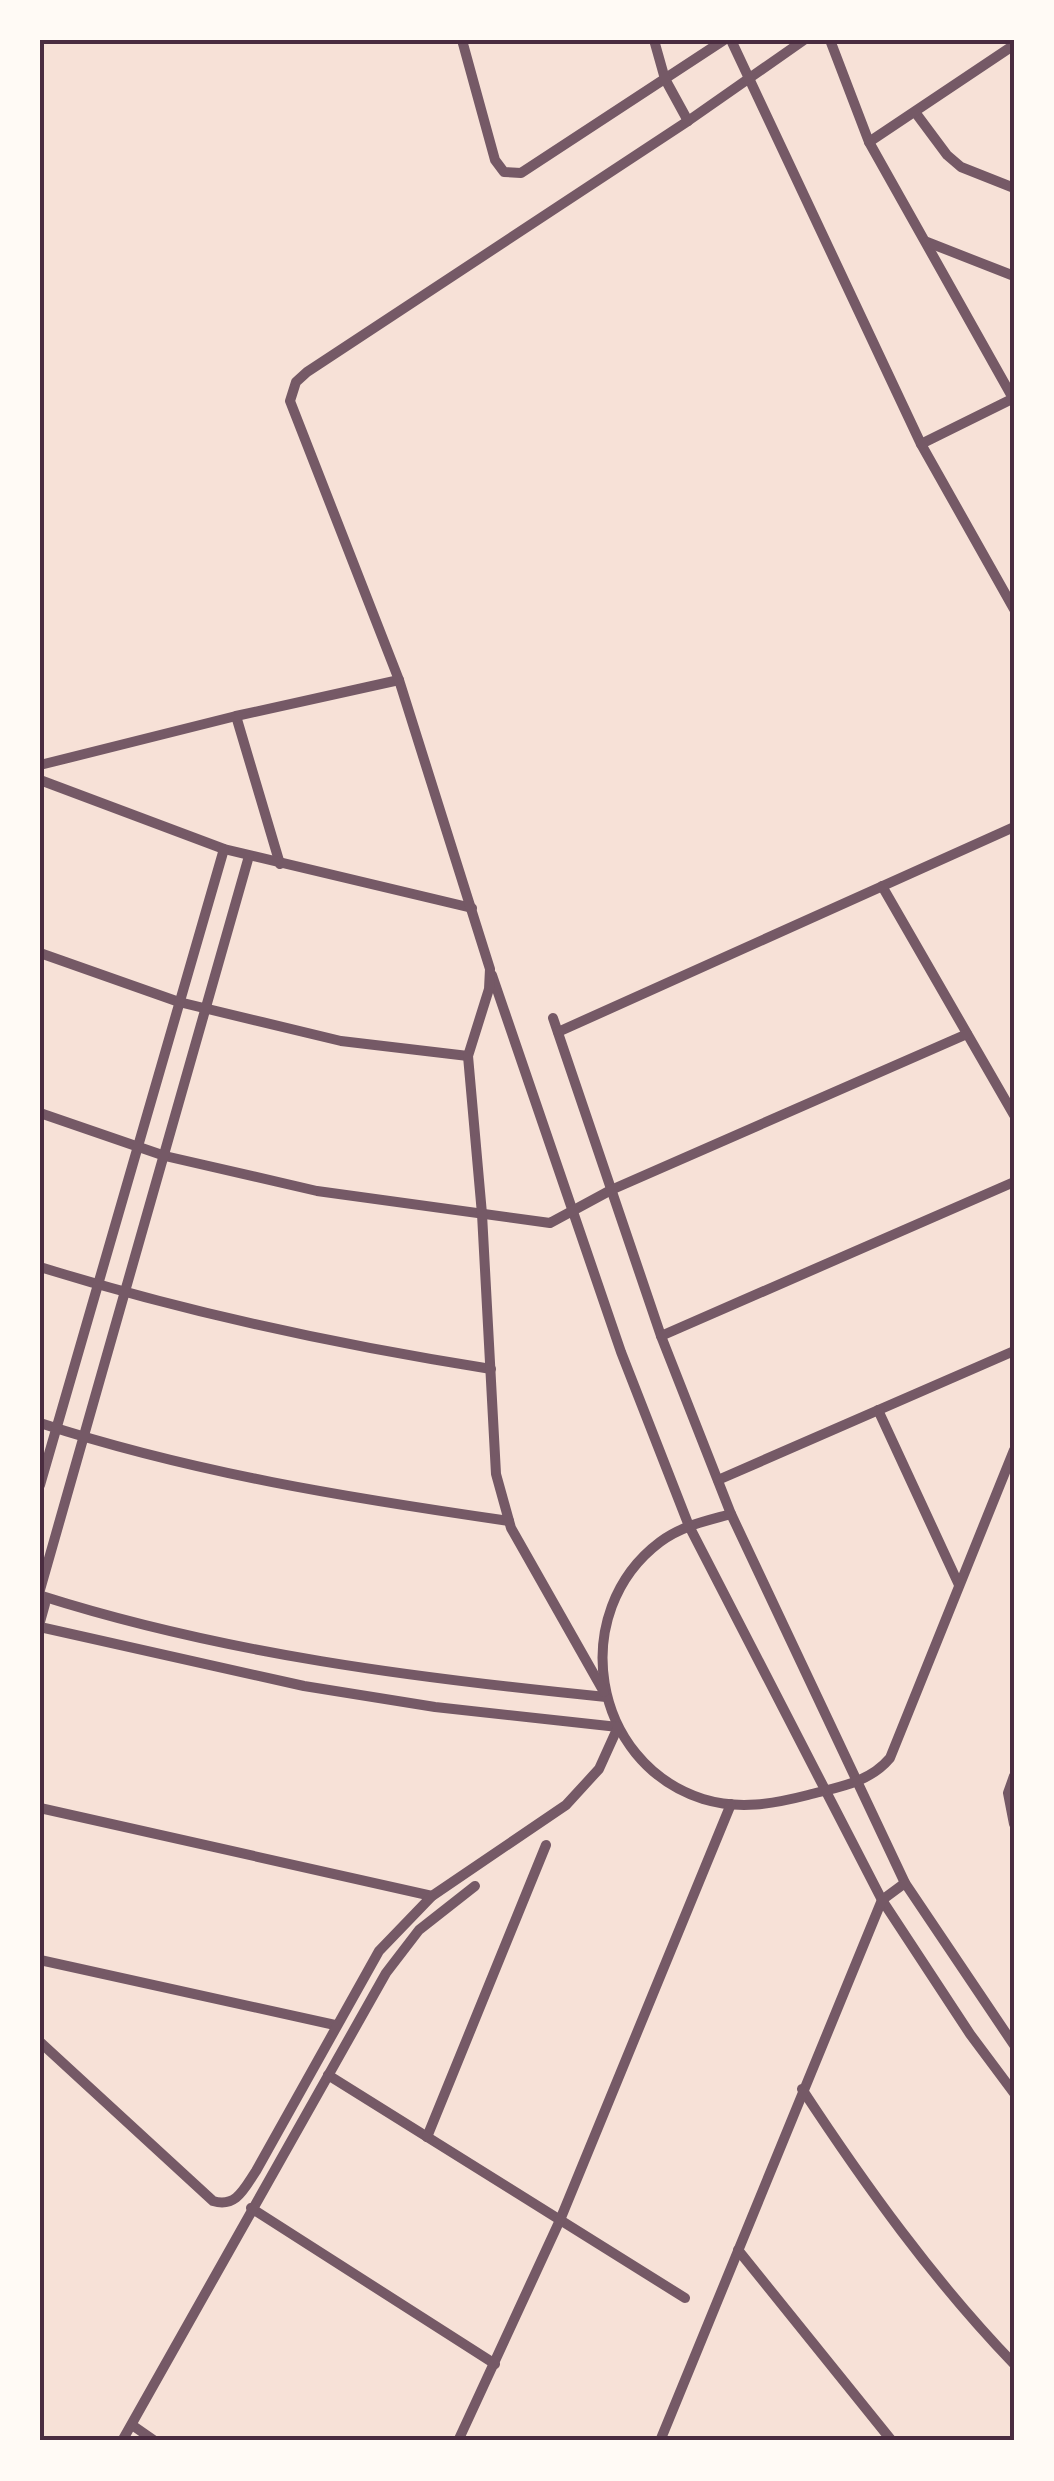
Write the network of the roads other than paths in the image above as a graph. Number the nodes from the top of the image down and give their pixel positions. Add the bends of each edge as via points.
1 (462, 40) edge
2 (654, 40) edge
3 (728, 40) edge
4 (804, 40) edge
5 (830, 40) edge
6 (1014, 45) edge
7 (748, 78) junction
8 (664, 79) junction
9 (916, 112) junction
10 (688, 121) junction
11 (870, 142) junction
12 (1014, 188) edge
13 (925, 241) junction
14 (1014, 276) edge
15 (1014, 398) edge
16 (921, 444) junction
17 (1014, 609) edge
18 (399, 680) junction
19 (236, 716) junction
20 (40, 765) edge
21 (40, 780) edge
22 (1014, 827) edge
23 (224, 849) junction
24 (250, 856) junction
25 (280, 864) junction
26 (882, 886) junction
27 (472, 908) junction
28 (40, 953) edge
29 (490, 969) junction
30 (180, 1002) junction
31 (207, 1008) junction
32 (553, 1018) dead end
33 (558, 1032) junction
34 (967, 1034) junction
35 (468, 1056) junction
36 (40, 1114) edge
37 (1014, 1114) edge
38 (137, 1148) junction
39 (165, 1156) junction
40 (1014, 1182) edge
41 (611, 1190) junction
42 (572, 1212) junction
43 (482, 1214) junction
44 (40, 1267) edge
45 (98, 1285) junction
46 (124, 1292) junction
47 (661, 1336) junction
48 (1014, 1351) edge
49 (491, 1368) junction
50 (878, 1410) junction
51 (40, 1423) edge
52 (56, 1428) junction
53 (83, 1436) junction
54 (1014, 1450) edge
55 (718, 1480) junction
56 (40, 1486) edge
57 (731, 1514) junction
58 (508, 1521) junction
59 (689, 1526) junction
60 (959, 1586) junction
61 (41, 1593) edge
62 (40, 1624) edge
63 (605, 1695) junction
64 (618, 1727) junction
65 (1014, 1776) edge
66 (859, 1781) junction
67 (824, 1791) junction
68 (731, 1804) junction
69 (40, 1808) edge
70 (1014, 1824) edge
71 (546, 1845) dead end
72 (905, 1882) junction
73 (475, 1886) dead end
74 (432, 1896) junction
75 (882, 1900) junction
76 (40, 1960) edge
77 (335, 2024) junction
78 (40, 2042) edge
79 (1014, 2045) edge
80 (328, 2076) junction
81 (802, 2088) junction
82 (1014, 2093) edge
83 (427, 2137) junction
84 (252, 2208) junction
85 (560, 2220) junction
86 (738, 2250) junction
87 (685, 2298) dead end
88 (495, 2364) junction
89 (1014, 2364) edge
90 (132, 2426) junction
91 (122, 2441) edge
92 (155, 2441) edge
93 (458, 2441) edge
94 (660, 2441) edge
95 (892, 2441) edge

1 - 8 street via 496,160 512,174
2 - 8 street
3 - 7 street
3 - 8 street
4 - 7 street
5 - 11 street
6 - 9 street
7 - 10 street
7 - 16 street
8 - 10 street
9 - 11 street
9 - 12 street via 962,167
10 - 18 street via 307,372 292,390 292,412
11 - 13 street
13 - 14 street
13 - 15 street
15 - 16 street
16 - 17 street
18 - 19 street
18 - 27 street
19 - 20 street
19 - 25 street
21 - 23 street
22 - 26 street
23 - 24 street
23 - 30 street
24 - 25 street
24 - 31 street
25 - 27 street
26 - 33 street
26 - 34 street
27 - 29 street
28 - 30 street
29 - 35 street
29 - 42 street
30 - 31 street
30 - 38 street
31 - 35 street via 341,1041
31 - 39 street
32 - 33 street
33 - 41 street
34 - 37 street
34 - 41 street
35 - 43 street
36 - 38 street
38 - 39 street
38 - 45 street
39 - 43 street via 316,1192
39 - 46 street
40 - 47 street
41 - 42 street
41 - 47 street
42 - 43 street via 550,1223
42 - 59 street
43 - 49 street
44 - 45 street
45 - 46 street
45 - 52 street
46 - 49 street via 356,1348
46 - 53 street
47 - 55 street
48 - 50 street
49 - 58 street via 496,1474
50 - 55 street
50 - 60 street
51 - 52 street
52 - 53 street
52 - 56 street
53 - 58 street via 333,1495
53 - 61 street
54 - 60 street
55 - 57 street
57 - 59 street
57 - 66 street
58 - 63 street
59 - 63 street via 644,1555 615,1595 602,1643
59 - 67 street
60 - 66 street via 890,1758
61 - 62 street
61 - 63 street via 306,1660
62 - 64 street via 304,1686
63 - 64 street
64 - 68 street via 658,1775 702,1798
64 - 74 street via 599,1769 566,1805
65 - 70 street via 1008,1793
66 - 67 street
66 - 72 street
67 - 68 street via 776,1803
67 - 75 street
68 - 85 street
69 - 74 street
71 - 83 street
72 - 75 street
72 - 79 street
73 - 80 street via 401,1950
74 - 77 street via 379,1951
75 - 81 street
75 - 82 street
76 - 77 street
77 - 78 street via 256,2172 227,2204 212,2201
80 - 83 street
80 - 84 street
81 - 86 street
81 - 89 street via 856,2172
83 - 85 street
84 - 88 street
84 - 90 street
85 - 87 street
85 - 88 street
86 - 94 street
86 - 95 street
88 - 93 street
90 - 91 street
90 - 92 street

